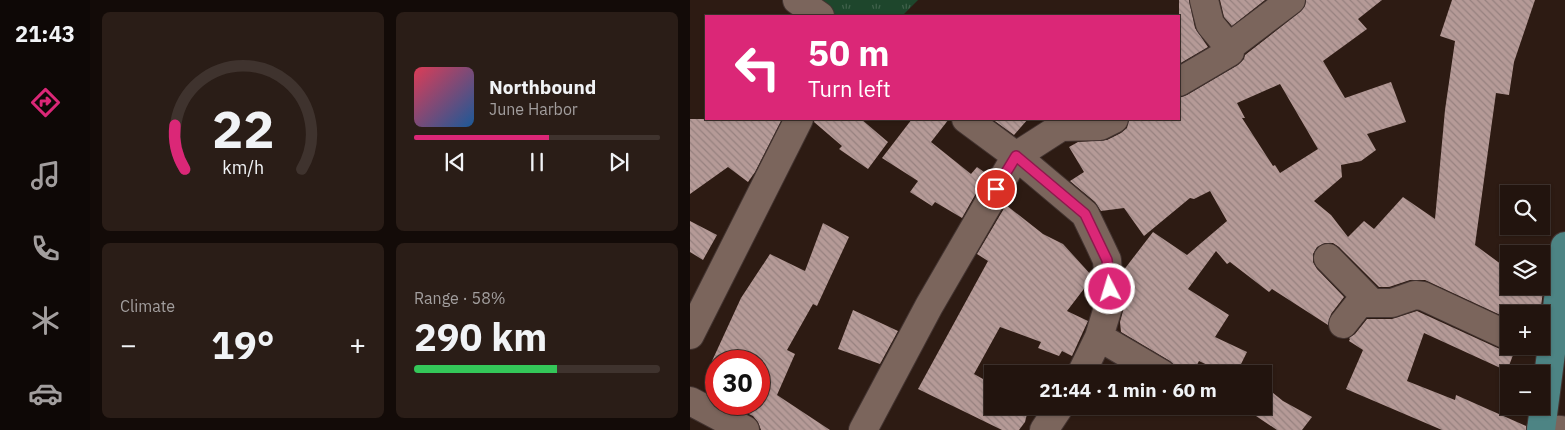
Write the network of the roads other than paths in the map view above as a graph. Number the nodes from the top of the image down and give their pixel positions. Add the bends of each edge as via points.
1 (796, 0) edge
2 (1204, 0) edge
3 (1291, 0) edge
4 (818, 15) edge
5 (1229, 47) junction
6 (1180, 81) edge
7 (798, 120) edge
8 (967, 120) edge
9 (1112, 120) edge
10 (1016, 156) junction
11 (1565, 246) edge
12 (1328, 258) dead end
13 (1372, 303) junction
14 (1343, 324) dead end
15 (1550, 328) edge
16 (1500, 332) edge
17 (690, 335) edge
18 (1099, 337) junction
19 (1547, 355) edge
20 (1085, 365) edge
21 (1147, 365) edge
22 (690, 401) edge
23 (1054, 415) edge
24 (745, 430) edge
25 (863, 430) edge
26 (1044, 430) edge
27 (1548, 430) edge

1 - 4 street
2 - 5 street via 1210,24
3 - 5 street
5 - 6 street via 1230,52
7 - 17 street
8 - 10 street
9 - 10 street via 1100,126 1061,127
10 - 18 street via 1085,214 1096,236 1107,260 1110,301
10 - 25 street via 929,306
11 - 15 main road
12 - 13 street
13 - 14 street via 1358,305
13 - 16 street via 1392,302 1415,294
18 - 20 street
18 - 21 street
19 - 27 main road
22 - 24 street
23 - 26 street

